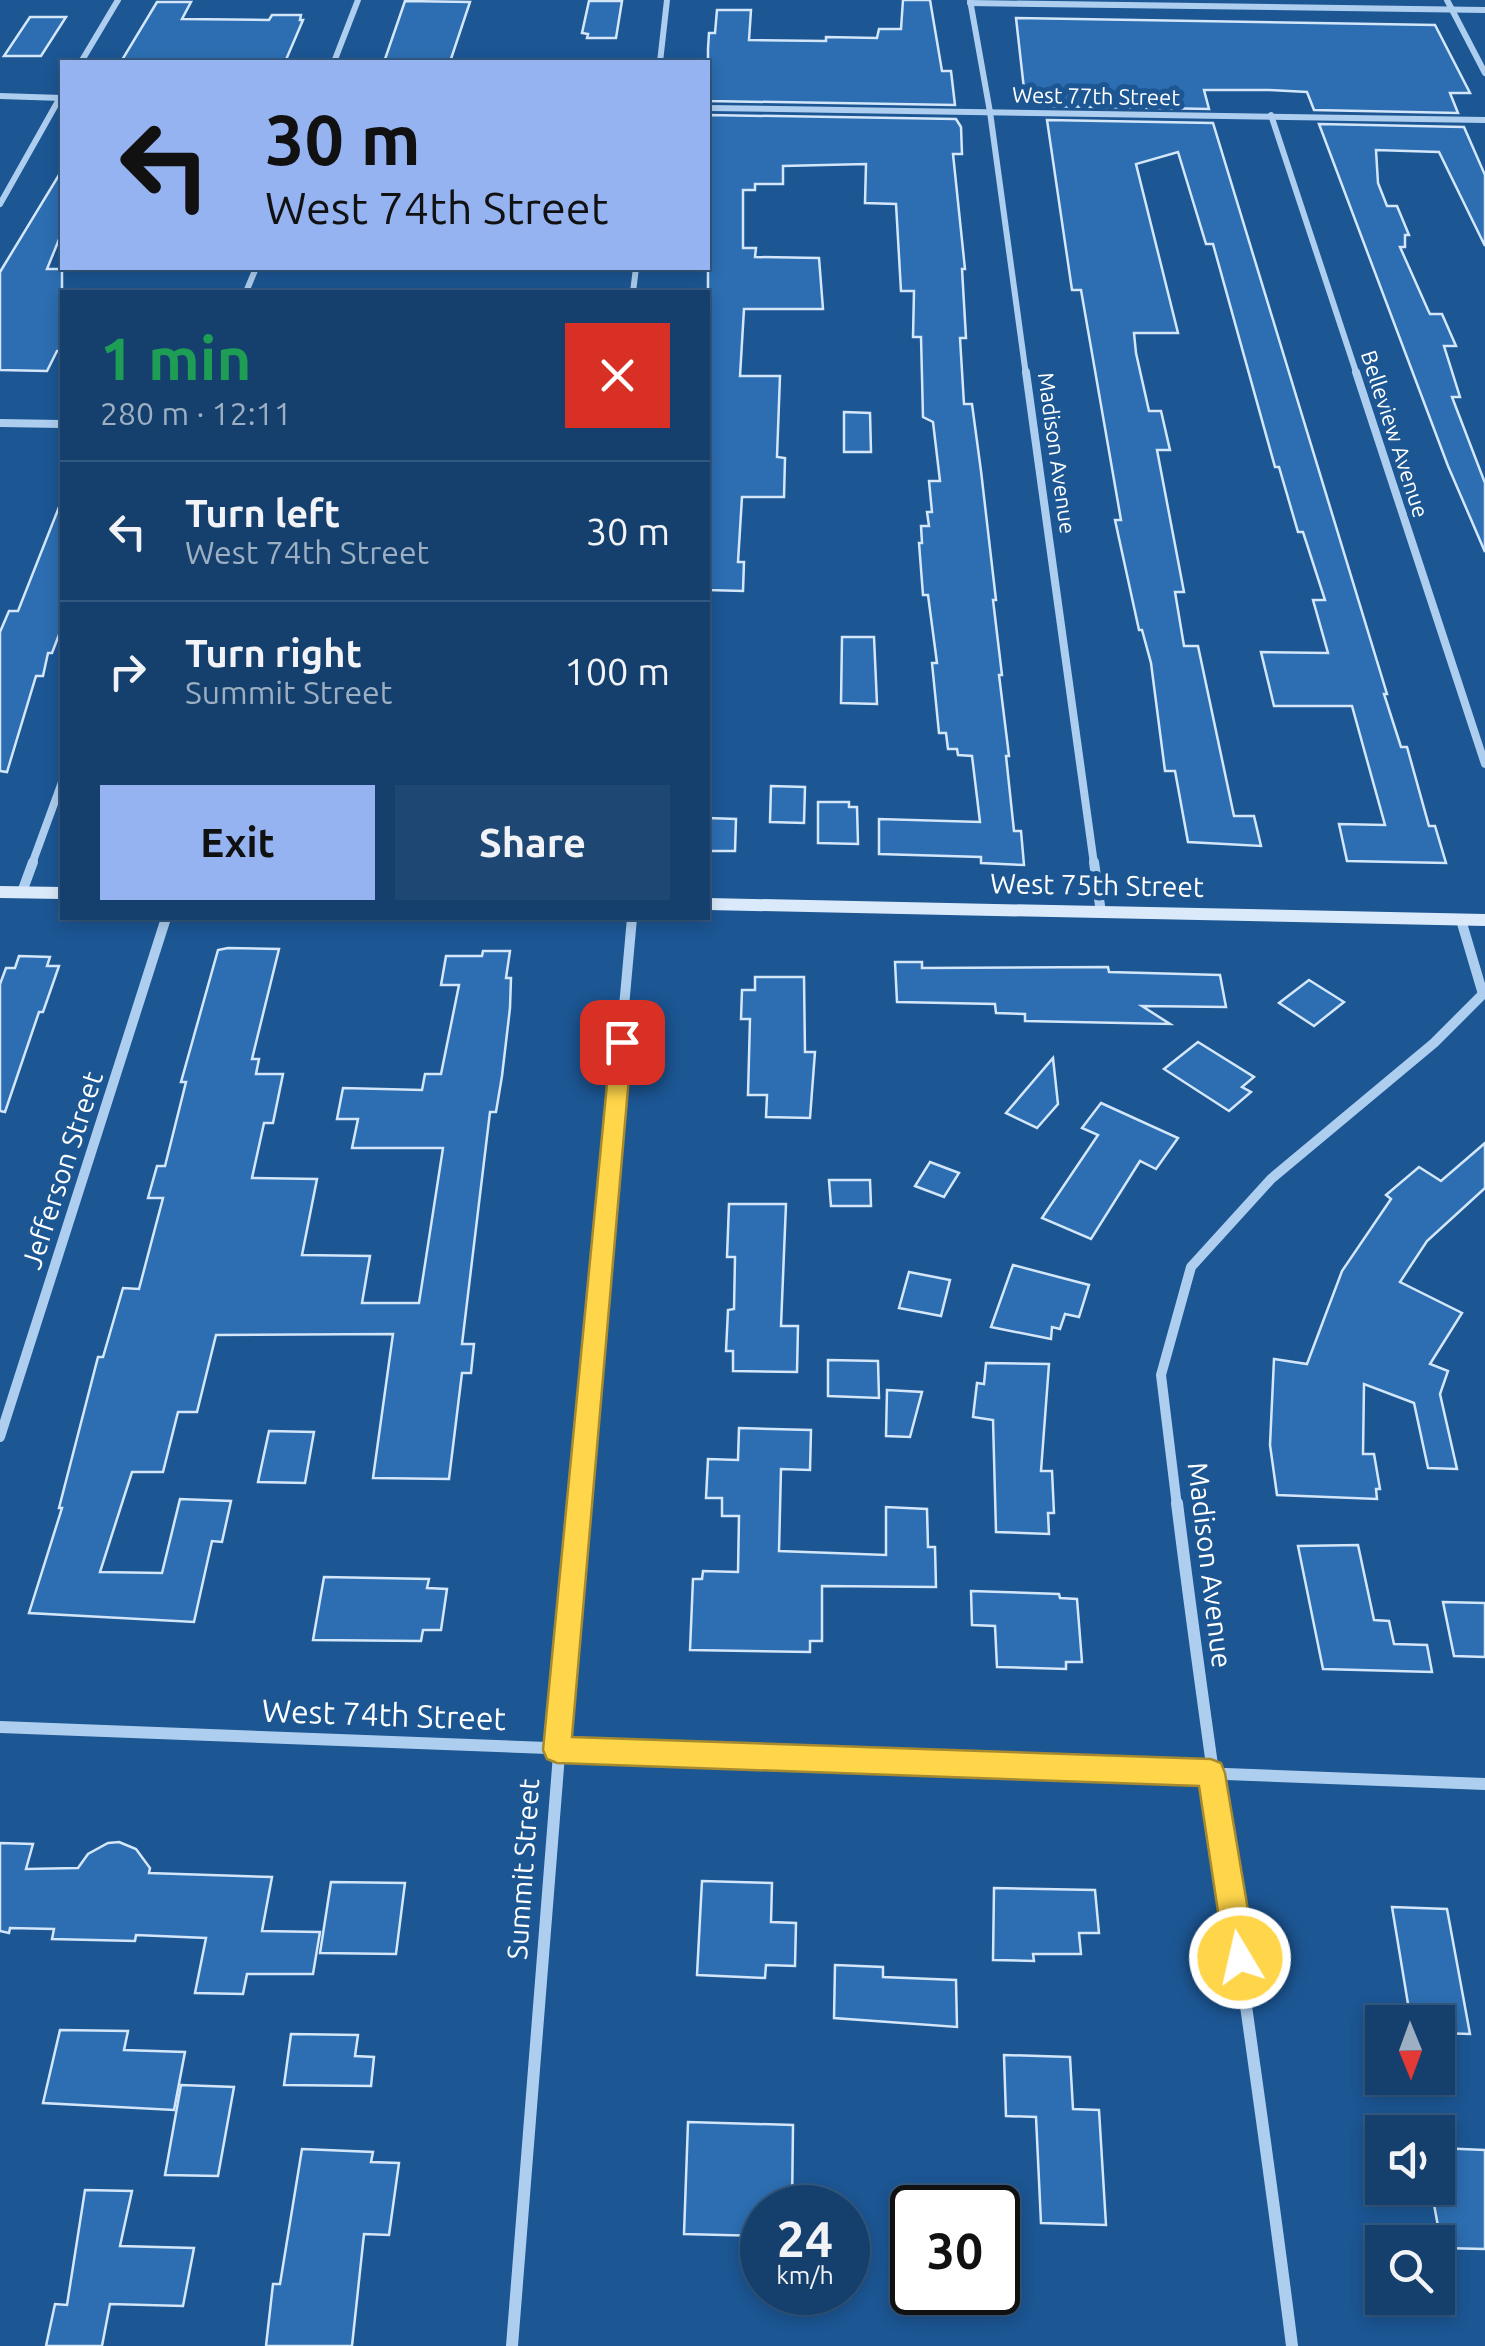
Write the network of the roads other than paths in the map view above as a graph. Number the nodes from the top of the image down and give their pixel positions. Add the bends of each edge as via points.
1 (118, 0) edge
2 (358, 0) edge
3 (666, 0) edge
4 (1446, 0) edge
5 (970, 2) edge
6 (1451, 10) junction
7 (1485, 10) edge
8 (82, 60) edge
9 (335, 60) edge
10 (660, 60) edge
11 (1485, 73) edge
12 (0, 96) edge
13 (60, 96) edge
14 (60, 99) edge
15 (710, 108) edge
16 (990, 112) junction
17 (1271, 116) junction
18 (1485, 120) edge
19 (0, 204) edge
20 (0, 423) edge
21 (60, 424) edge
22 (1485, 764) edge
23 (60, 788) edge
24 (0, 892) edge
25 (22, 892) junction
26 (60, 893) edge
27 (710, 904) edge
28 (1102, 913) junction
29 (165, 920) edge
30 (632, 920) edge
31 (1461, 920) junction
32 (1485, 920) edge
33 (1484, 994) edge
34 (0, 1437) edge
35 (0, 1727) edge
36 (557, 1750) junction
37 (1211, 1773) junction
38 (1485, 1784) edge
39 (512, 2346) edge
40 (1292, 2346) edge

1 - 8 street
2 - 9 street
3 - 10 street
4 - 6 street
5 - 6 street
5 - 16 street, Madison Avenue
6 - 7 street
6 - 11 street
12 - 13 street
14 - 19 street
15 - 16 street, West 77th Street
16 - 17 street, West 77th Street
16 - 28 street, Madison Avenue
17 - 18 street, West 77th Street
17 - 22 street, Belleview Avenue
20 - 21 street
23 - 25 street
24 - 25 main road
25 - 26 main road
27 - 28 main road, West 75th Street
28 - 31 main road, West 75th Street
29 - 34 street, Jefferson Street
30 - 36 street, Summit Street
31 - 32 main road, West 75th Street
31 - 33 street, Madison Avenue
33 - 37 street, Madison Avenue via 1271,1179 1191,1267 1160,1376
35 - 36 street, West 74th Street
36 - 37 street, West 74th Street
36 - 39 street, Summit Street
37 - 38 street, West 74th Street
37 - 40 street, Madison Avenue

